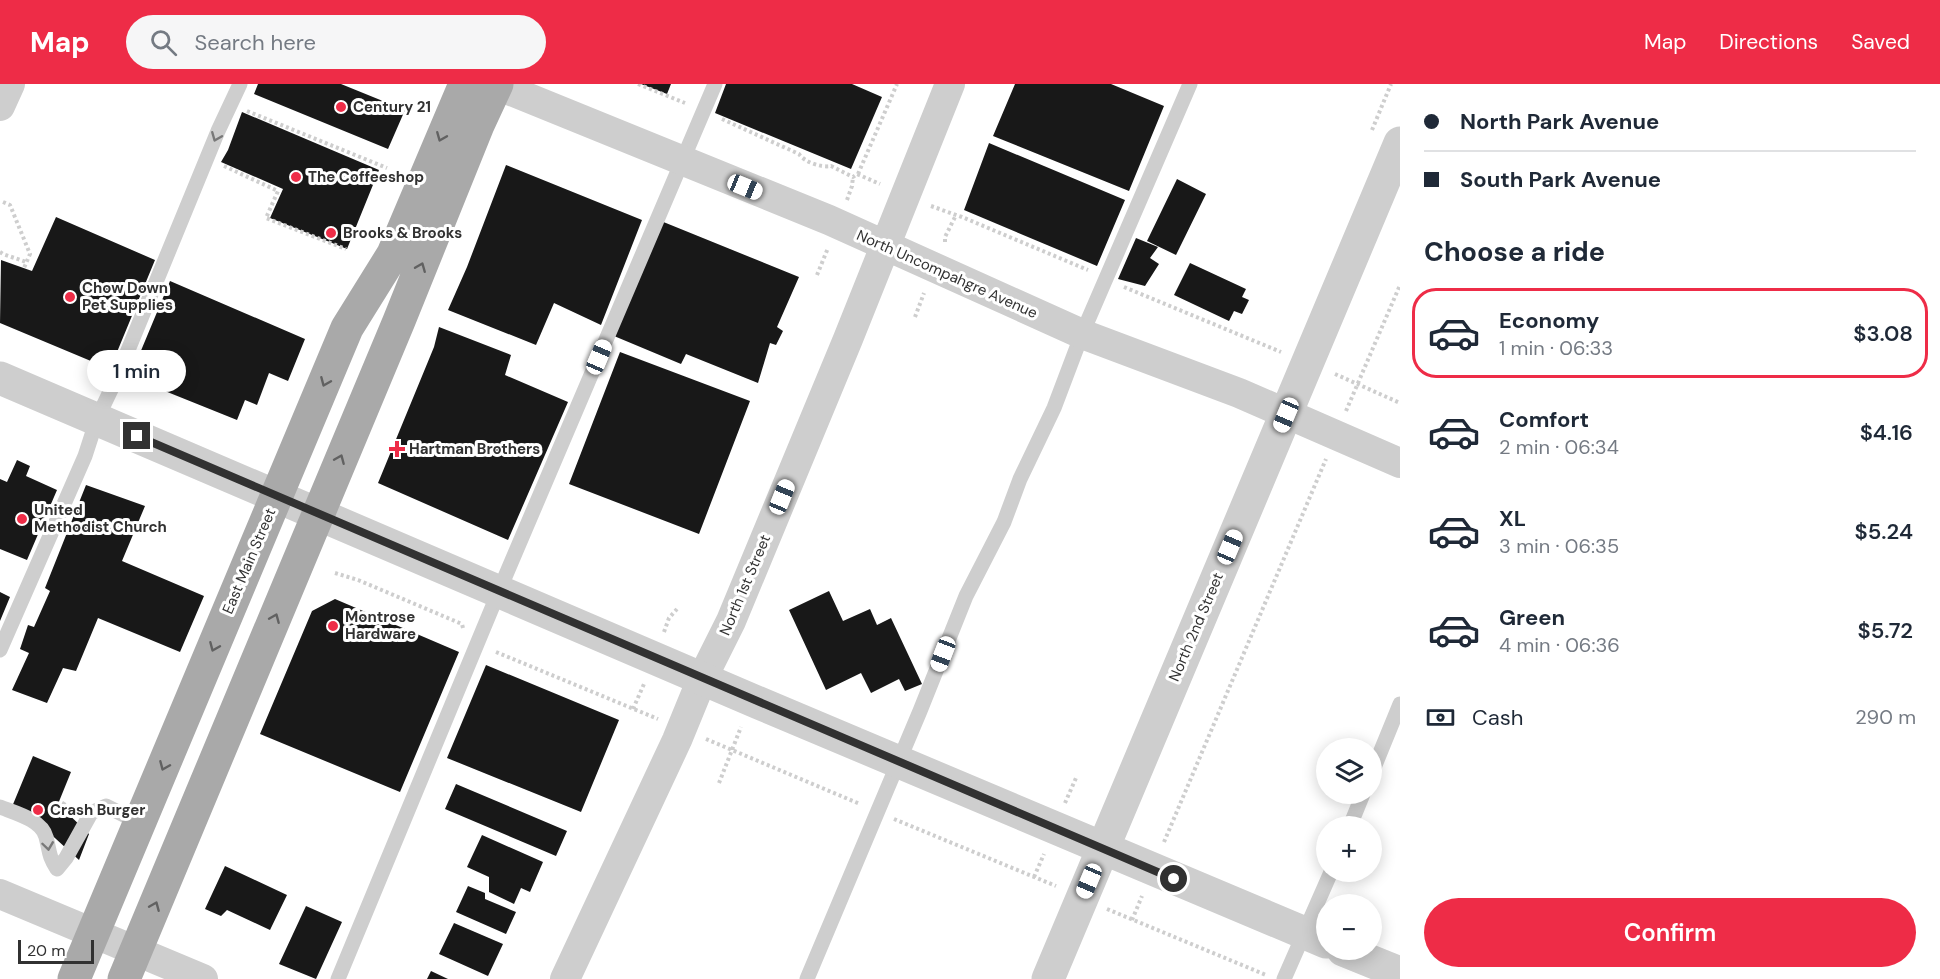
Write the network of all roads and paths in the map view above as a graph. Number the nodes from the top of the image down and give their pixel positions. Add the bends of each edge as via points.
1 (10, 84) edge
2 (240, 84) edge
3 (488, 84) edge
4 (638, 84) edge
5 (715, 84) edge
6 (897, 84) edge
7 (950, 84) edge
8 (1190, 84) edge
9 (230, 105) junction
10 (0, 106) edge
11 (703, 111) junction
12 (1400, 143) edge
13 (207, 159) junction
14 (682, 162) junction
15 (387, 168) dead end
16 (858, 174) junction
17 (905, 195) junction
18 (3, 201) dead end
19 (885, 247) junction
20 (346, 249) dead end
21 (0, 252) edge
22 (26, 262) junction
23 (24, 268) dead end
24 (1106, 278) junction
25 (1400, 285) edge
26 (1082, 334) junction
27 (1308, 363) junction
28 (0, 378) edge
29 (1358, 385) junction
30 (1400, 403) edge
31 (1286, 415) junction
32 (96, 419) junction
33 (1336, 436) junction
34 (1400, 463) edge
35 (276, 496) junction
36 (319, 514) junction
37 (335, 573) dead end
38 (499, 591) junction
39 (465, 632) dead end
40 (0, 650) edge
41 (492, 651) dead end
42 (702, 679) junction
43 (1400, 704) edge
44 (682, 729) junction
45 (1382, 748) edge
46 (899, 762) junction
47 (0, 807) edge
48 (878, 812) junction
49 (140, 823) junction
50 (1103, 849) junction
51 (1153, 870) junction
52 (1329, 882) edge
53 (0, 894) edge
54 (1083, 898) junction
55 (1132, 920) junction
56 (93, 933) junction
57 (1315, 938) edge
58 (1368, 960) edge
59 (130, 965) edge
60 (1400, 973) edge
61 (74, 979) edge
62 (203, 979) edge
63 (338, 979) edge
64 (566, 979) edge
65 (807, 979) edge
66 (1048, 979) edge
67 (1275, 979) edge
68 (1284, 979) edge

1 - 10 street
2 - 9 lane
3 - 14 street, North Uncompahgre Avenue
3 -> 35 main road, East Main Street via 347,328
36 -> 3 main road via 478,125
4 - 11 path
5 - 11 lane
6 - 16 path
7 - 17 street, North 1st Street
8 - 24 lane
9 -> 13 lane
9 - 15 path
11 - 14 lane
11 - 16 path via 825,168 831,166 853,177
12 - 27 street, North 2nd Street
13 - 20 path via 278,191 266,218
13 - 32 lane
14 - 19 street, North Uncompahgre Avenue via 829,220
14 - 38 lane
16 - 17 path
17 - 19 street, North 1st Street
17 - 24 path
18 - 22 path via 10,205 30,254
19 - 26 street, North Uncompahgre Avenue
19 - 42 street, North 1st Street via 731,621
21 - 22 path
22 - 23 path
24 - 26 lane
24 - 27 path
25 - 29 path
26 - 31 street, North Uncompahgre Avenue via 1239,393
26 - 46 lane via 1004,522 966,596
27 - 29 path
27 - 31 street, North 2nd Street
28 - 32 street
29 - 30 path
29 - 33 path
31 - 33 street, North Uncompahgre Avenue
31 - 50 street, North 2nd Street
32 - 35 street
32 - 40 lane via 85,456
33 - 34 street, North Uncompahgre Avenue
33 - 51 path
35 - 36 street
35 -> 49 main road, East Main Street
36 - 38 street
59 -> 36 main road
37 - 39 path via 462,624
38 - 42 street
38 - 63 lane
41 - 44 path
42 - 44 street, North 1st Street
42 - 46 street
43 - 45 lane
44 - 48 path
44 - 64 street, North 1st Street
46 - 48 lane
46 - 50 street
47 -> 49 lane via 36,822 46,835 49,856 57,868 92,813 106,806
48 - 54 path
48 - 65 lane
49 - 56 main road, East Main Street
50 - 51 street
50 - 54 street, North 2nd Street
51 - 55 path
51 - 57 street
52 - 57 lane
53 - 56 street
54 - 55 path
54 - 66 street, North 2nd Street
55 - 67 path
56 - 59 street
56 - 61 main road, East Main Street
57 - 68 lane
58 - 60 street
59 - 62 street

